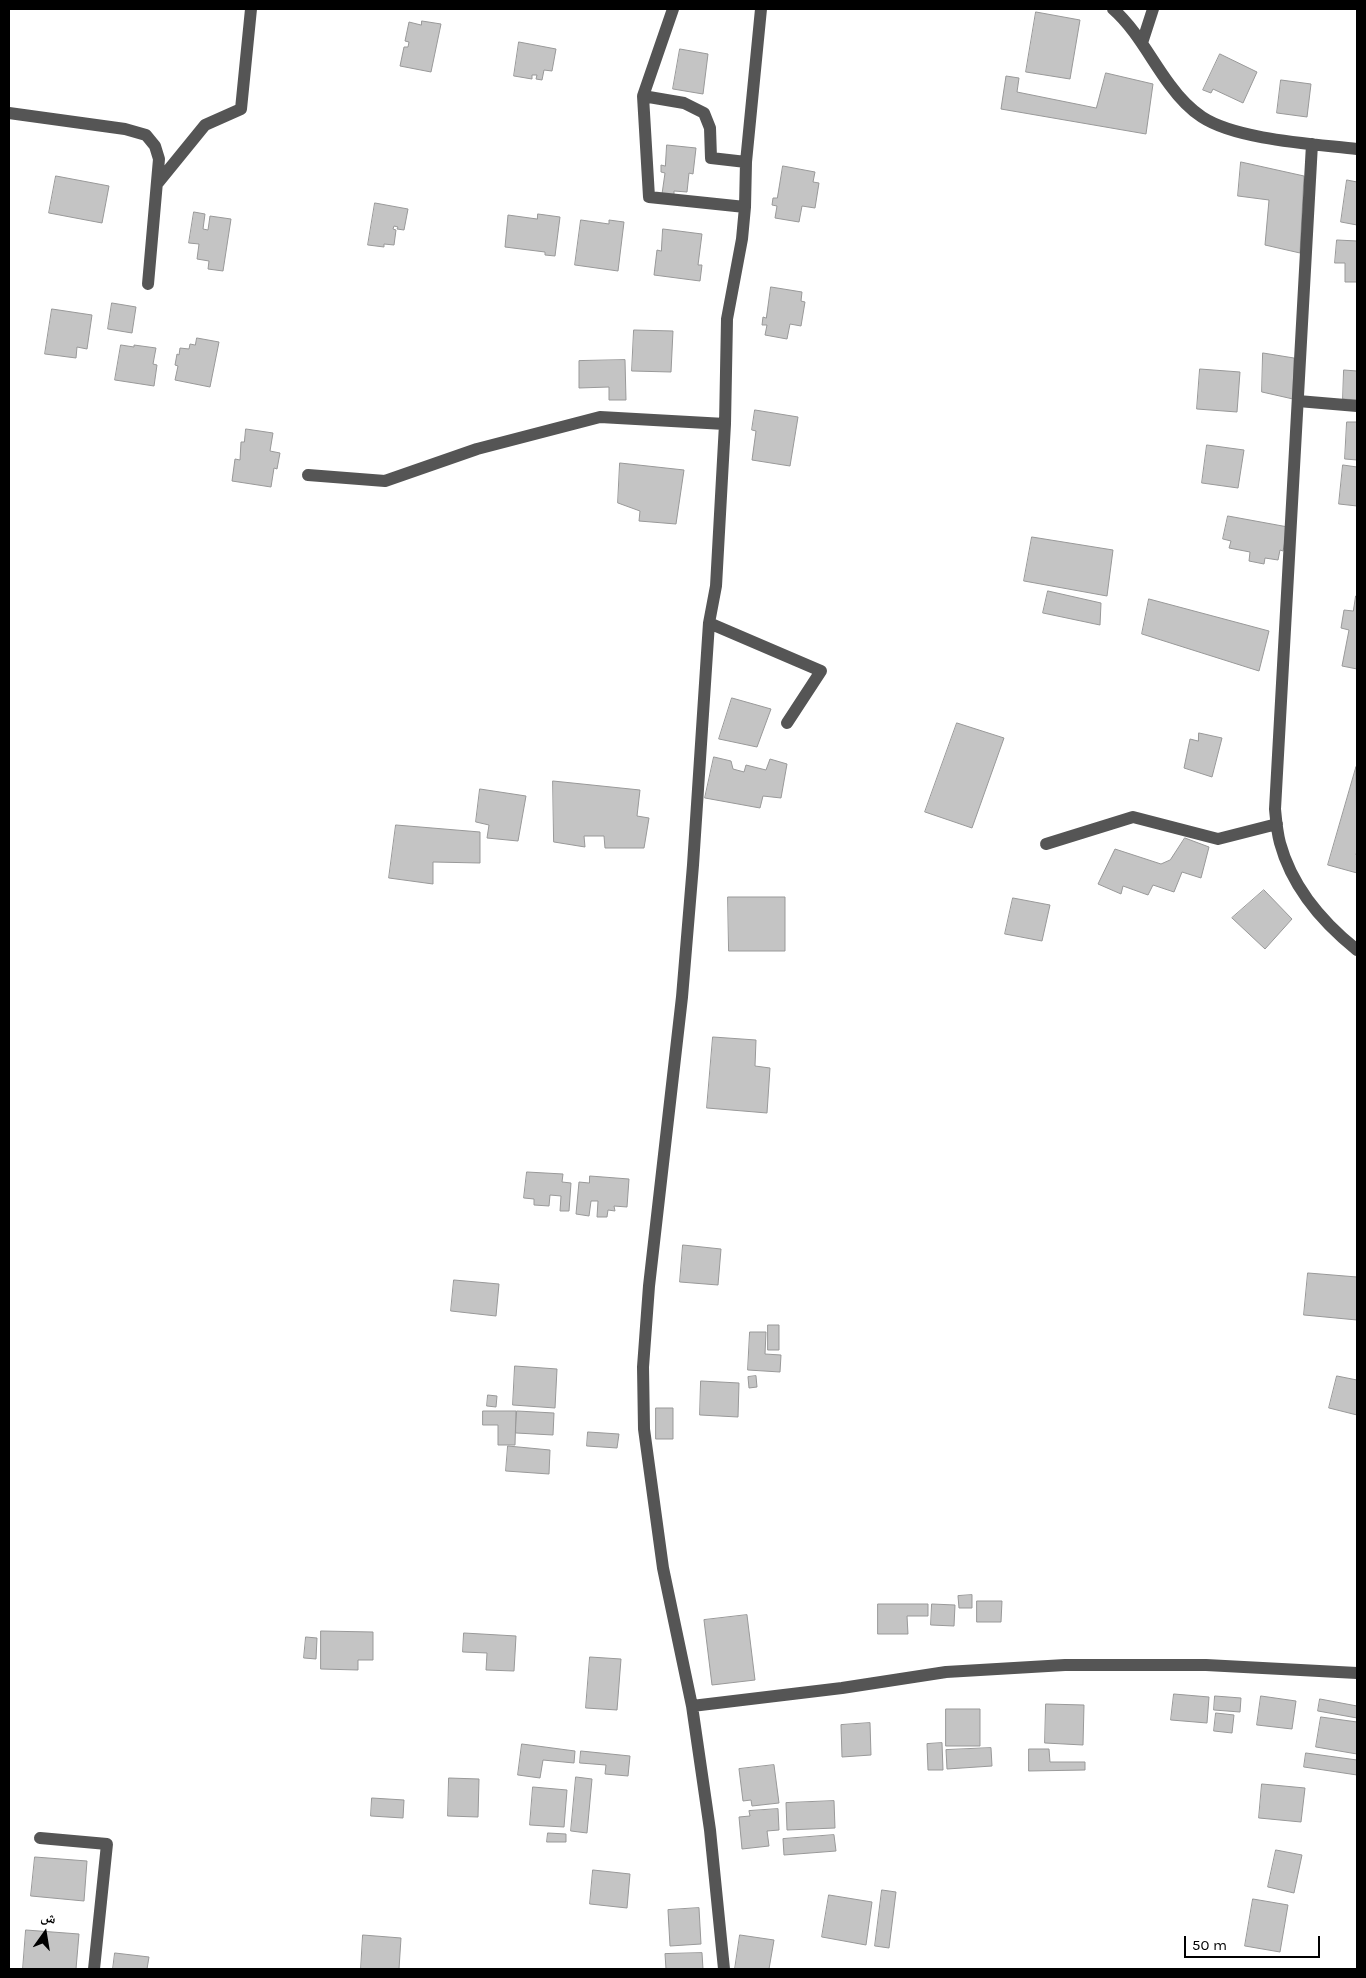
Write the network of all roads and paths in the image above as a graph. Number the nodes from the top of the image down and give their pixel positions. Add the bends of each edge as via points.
1 (251, 9) edge
2 (673, 9) edge
3 (761, 9) edge
4 (1113, 9) edge
5 (1153, 9) edge
6 (1142, 43) junction
7 (643, 96) junction
8 (9, 113) edge
9 (1312, 144) junction
10 (1357, 149) edge
11 (746, 162) junction
12 (156, 184) junction
13 (745, 207) junction
14 (148, 284) dead end
15 (1298, 401) junction
16 (1357, 406) edge
17 (725, 424) junction
18 (308, 475) dead end
19 (709, 623) junction
20 (787, 723) dead end
21 (1277, 824) junction
22 (1046, 844) dead end
23 (1357, 950) edge
24 (1357, 1673) edge
25 (692, 1706) junction
26 (40, 1838) dead end
27 (94, 1969) edge
28 (724, 1969) edge

1 - 12 street via 241,109 205,125
2 - 7 street
3 - 11 street
4 - 6 street
5 - 6 street
6 - 9 street via 1170,85 1202,117 1220,126 1248,133
7 - 11 street via 684,103 704,112 710,128 711,158
7 - 13 street via 649,197
8 - 12 street via 125,129 146,135 156,146 159,159
9 - 10 street
9 - 15 street
11 - 13 street
12 - 14 street
13 - 17 street via 727,319
15 - 16 street
15 - 21 street via 1277,753
17 - 18 street via 600,417 477,449 385,481
17 - 19 street via 716,586
19 - 20 street via 821,671
19 - 25 street via 682,997 649,1286 643,1367 644,1428 663,1568
21 - 22 street via 1218,839 1133,817
21 - 23 street via 1280,843 1294,878 1312,907
24 - 25 street via 1206,1665 1066,1665 946,1672
25 - 28 street via 710,1830
26 - 27 street via 107,1844

